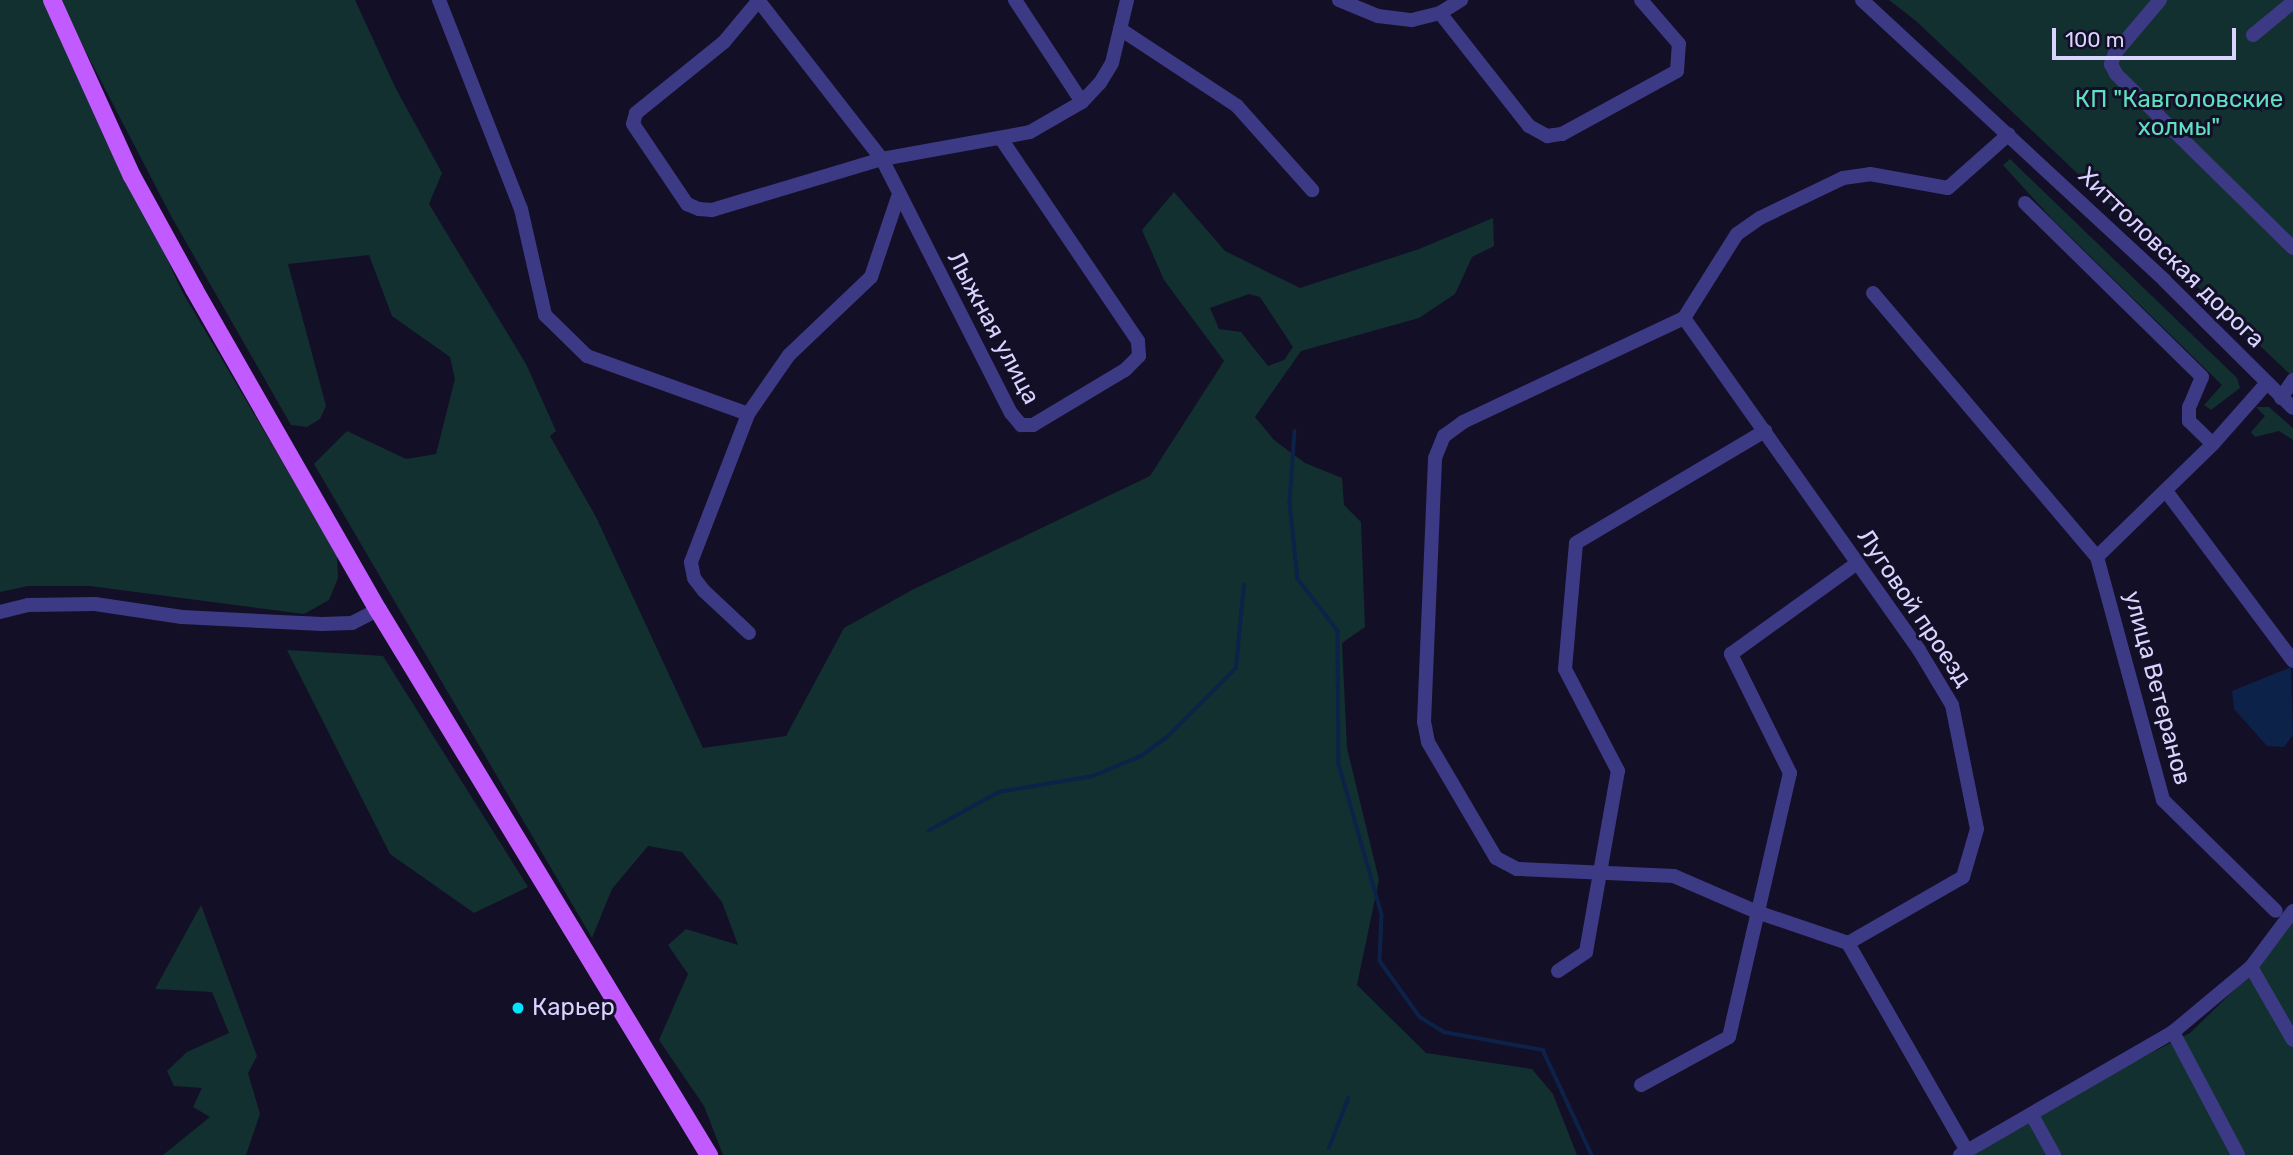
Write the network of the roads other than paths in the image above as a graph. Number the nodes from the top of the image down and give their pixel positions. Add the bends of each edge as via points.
1 (52, 0) edge
2 (439, 0) edge
3 (758, 0) edge
4 (1015, 0) edge
5 (1127, 0) edge
6 (1339, 0) edge
7 (1461, 0) edge
8 (1642, 0) edge
9 (1862, 0) edge
10 (2160, 0) edge
11 (2293, 2) edge
12 (1440, 13) junction
13 (1120, 29) junction
14 (2253, 35) dead end
15 (1082, 102) junction
16 (2009, 134) junction
17 (1002, 140) junction
18 (882, 159) junction
19 (1312, 190) dead end
20 (898, 197) junction
21 (2025, 203) dead end
22 (2293, 248) edge
23 (1872, 293) dead end
24 (1684, 318) junction
25 (2293, 380) edge
26 (2266, 384) junction
27 (2281, 398) junction
28 (2293, 408) edge
29 (748, 414) junction
30 (1765, 431) junction
31 (2213, 444) junction
32 (2166, 491) junction
33 (2097, 557) junction
34 (1857, 563) junction
35 (378, 610) junction
36 (0, 612) edge
37 (749, 633) dead end
38 (2293, 661) edge
39 (1603, 870) junction
40 (2276, 911) dead end
41 (2293, 911) edge
42 (1758, 912) junction
43 (1848, 943) junction
44 (2251, 967) junction
45 (1558, 971) dead end
46 (2173, 1032) junction
47 (2293, 1040) edge
48 (1641, 1085) dead end
49 (2032, 1115) junction
50 (1963, 1153) edge
51 (709, 1155) edge
52 (2054, 1155) edge
53 (2238, 1155) edge

1 - 35 main road via 132,176
2 - 29 street via 521,209 545,315 587,356
3 - 18 street, Лыжная улица
3 - 18 street via 699,66 636,113 633,124 638,135 687,204 712,210
4 - 15 street
5 - 13 street
6 - 12 street via 1378,16 1412,20
7 - 12 street
8 - 12 street via 1679,44 1677,71 1562,134 1548,136 1529,126
9 - 16 street, Хиттоловская дорога
10 - 22 street via 2115,53 2111,64 2116,74
11 - 14 street
13 - 15 street via 1112,63
13 - 19 street via 1237,106
15 - 17 street via 1030,132
16 - 24 street via 1948,188 1870,174 1843,178 1759,218 1737,233
16 - 26 street, Хиттоловская дорога
17 - 18 street
17 - 20 street, Лыжная улица via 1138,341 1139,356 1090,394 1033,425 1021,425
18 - 20 street, Лыжная улица
20 - 29 street via 871,277 789,355
21 - 31 street via 2202,377 2189,407 2189,421
23 - 33 street, улица Ветеранов
24 - 30 street, Луговой проезд
24 - 39 street via 1463,422 1444,436 1435,458 1424,722 1428,742 1496,858 1517,869
25 - 27 street
26 - 27 street, Хиттоловская дорога
26 - 31 street
27 - 28 street, Хиттоловская дорога
29 - 37 street via 691,562 699,585
30 - 34 street, Луговой проезд
30 - 39 street via 1576,543 1565,669 1618,771
31 - 32 street
32 - 33 street
32 - 38 street
33 - 40 street, улица Ветеранов via 2163,800
34 - 42 street via 1731,654 1790,773
34 - 43 street, Луговой проезд via 1952,705 1977,829 1963,877
35 - 36 street via 352,623 322,624 182,617 95,604 28,605
35 - 51 main road
39 - 42 street via 1674,876
39 - 45 street via 1586,952
41 - 44 street
42 - 43 street
42 - 48 street via 1729,1037
43 - 50 street
44 - 46 street
44 - 47 street
46 - 49 street
46 - 53 street
49 - 50 street
49 - 52 street

